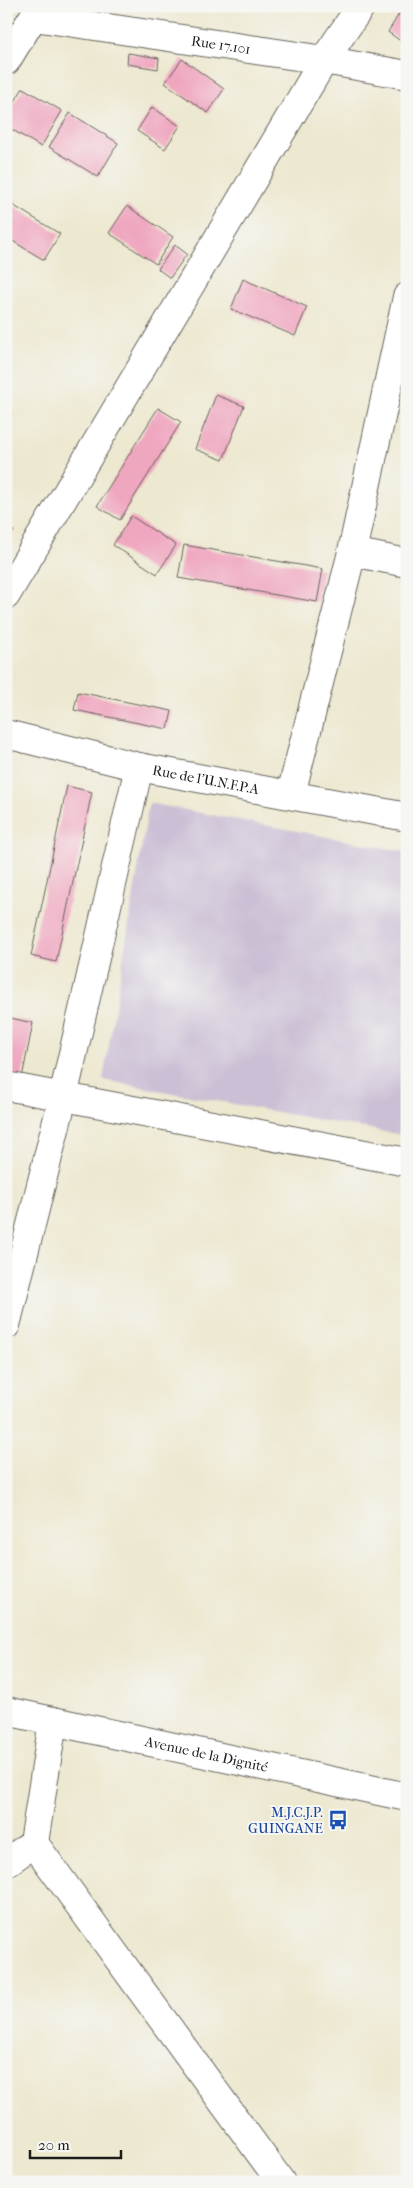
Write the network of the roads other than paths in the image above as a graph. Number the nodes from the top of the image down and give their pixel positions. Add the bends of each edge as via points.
1 (361, 6) edge
2 (37, 12) edge
3 (324, 60) junction
4 (6, 62) edge
5 (407, 75) edge
6 (406, 309) edge
7 (352, 552) junction
8 (407, 563) edge
9 (6, 595) edge
10 (6, 734) edge
11 (139, 767) junction
12 (291, 794) junction
13 (407, 817) edge
14 (6, 1086) edge
15 (63, 1097) junction
16 (407, 1162) edge
17 (6, 1325) edge
18 (6, 1711) edge
19 (53, 1721) junction
20 (407, 1797) edge
21 (34, 1843) junction
22 (6, 1863) edge
23 (281, 2182) edge

1 - 3 street
2 - 3 street, Rue 17.101
2 - 4 street
3 - 5 street, Rue 17.101
3 - 9 street
6 - 7 street
7 - 8 street
7 - 12 street
10 - 11 street, Rue de l'U.N.F.P.A
11 - 12 street, Rue de l'U.N.F.P.A
11 - 15 street
12 - 13 street, Rue de l'U.N.F.P.A
14 - 15 street
15 - 16 street
15 - 17 street
18 - 19 street, Avenue de la Dignité
19 - 20 street, Avenue de la Dignité
19 - 21 street
21 - 22 street
21 - 23 street

